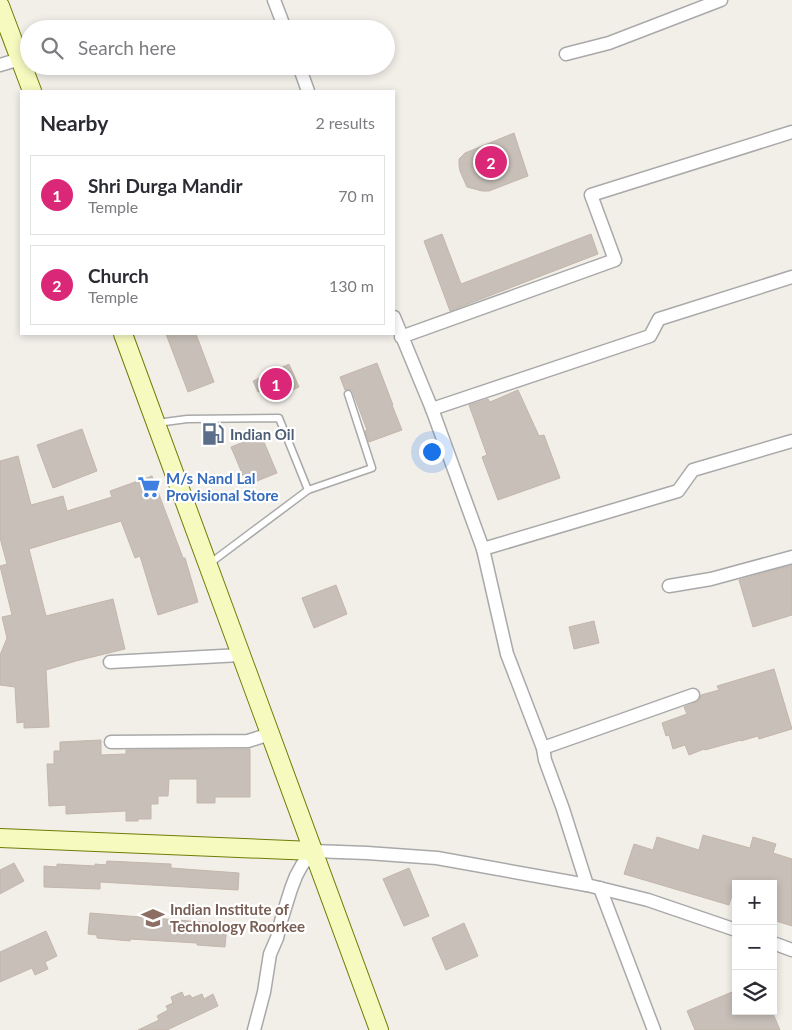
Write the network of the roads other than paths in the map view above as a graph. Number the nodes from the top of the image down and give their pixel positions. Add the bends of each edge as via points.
1 (274, 0) edge
2 (721, 0) edge
3 (0, 6) edge
4 (282, 20) edge
5 (566, 54) dead end
6 (20, 59) joint
7 (0, 65) edge
8 (26, 75) edge
9 (302, 75) edge
10 (32, 90) edge
11 (308, 90) edge
12 (792, 132) edge
13 (792, 277) edge
14 (395, 320) edge
15 (123, 335) edge
16 (401, 337) junction
17 (348, 394) dead end
18 (432, 409) junction
19 (156, 423) junction
20 (792, 441) edge
21 (308, 490) junction
22 (484, 549) junction
23 (792, 557) edge
24 (208, 565) junction
25 (669, 586) dead end
26 (241, 655) junction
27 (110, 662) dead end
28 (693, 695) dead end
29 (270, 734) junction
30 (111, 742) dead end
31 (543, 748) junction
32 (0, 838) edge
33 (313, 851) junction
34 (587, 885) junction
35 (600, 888) junction
36 (732, 929) edge
37 (777, 944) edge
38 (792, 950) edge
39 (254, 1030) edge
40 (379, 1030) edge
41 (654, 1030) edge

1 - 4 street
2 - 5 street via 609,43
3 - 6 main road
6 - 7 street
8 - 10 main road
9 - 11 street
12 - 16 street via 591,195 615,260
13 - 18 street via 659,319 650,336
14 - 16 street
15 - 19 main road
16 - 18 street
17 - 21 lane via 372,468
18 - 22 street
19 - 21 lane via 188,419 279,418
19 - 24 main road
20 - 22 street via 694,470 678,490
21 - 24 lane
22 - 31 street via 507,654
23 - 25 street via 710,579
24 - 26 main road
26 - 27 street
26 - 29 main road
28 - 31 street
29 - 30 street via 248,741
29 - 33 main road
31 - 34 street
32 - 33 main road
33 - 34 street via 437,858
33 - 39 street via 296,876 270,954
33 - 40 main road
34 - 35 street
35 - 36 street via 648,900
35 - 41 street
37 - 38 street

